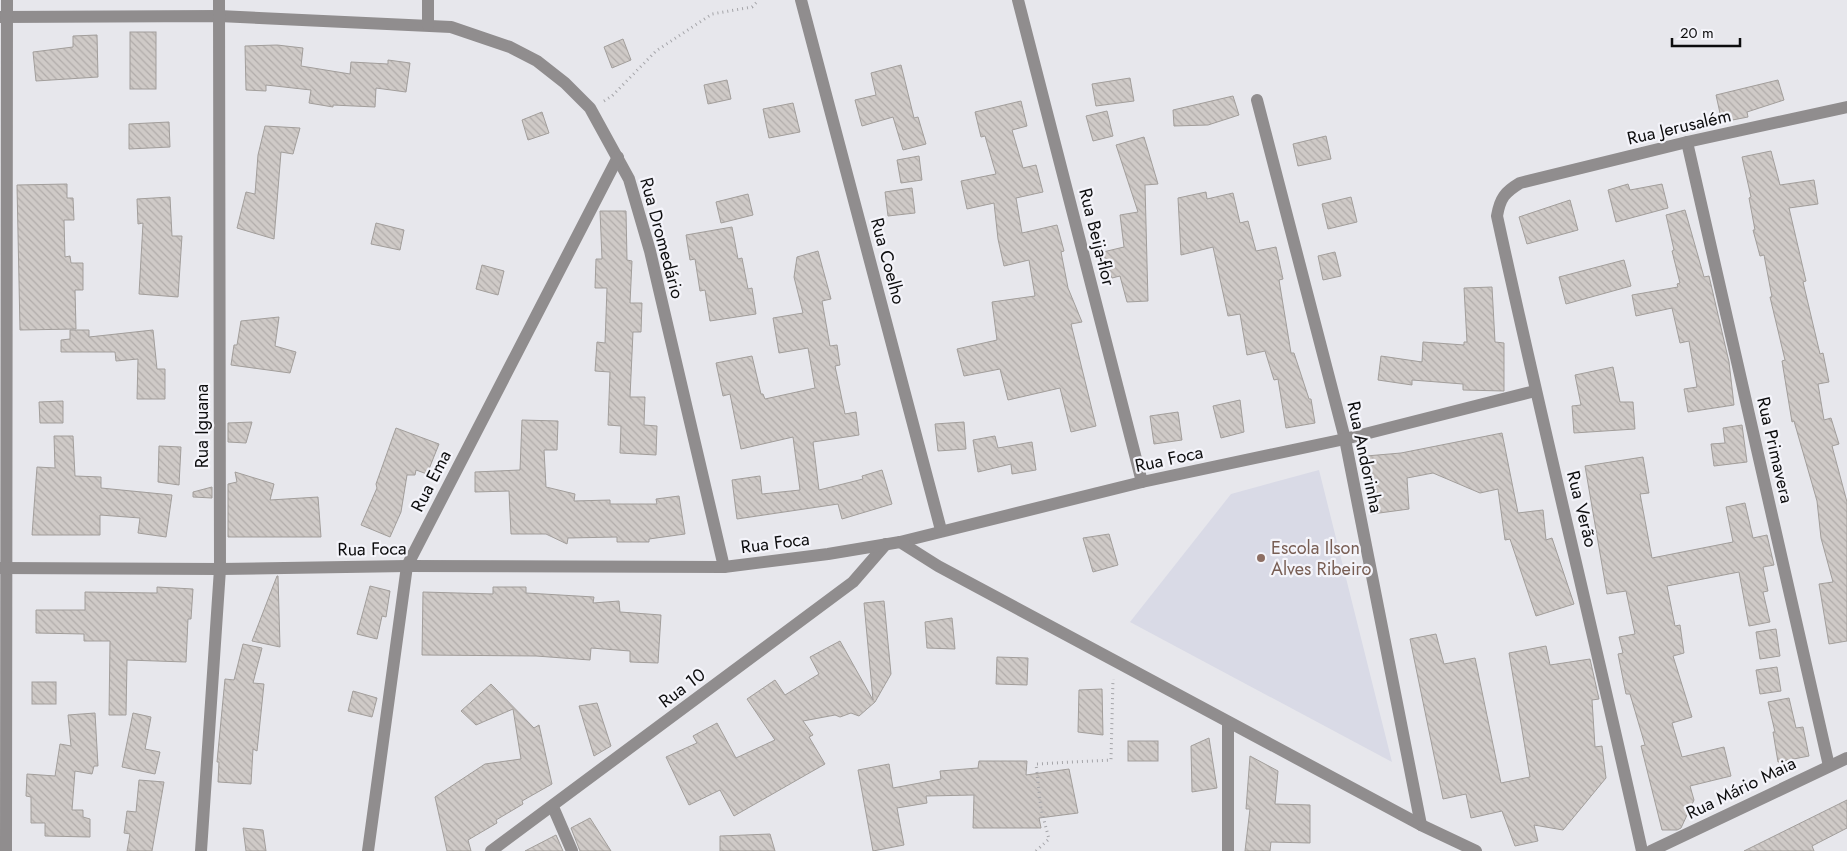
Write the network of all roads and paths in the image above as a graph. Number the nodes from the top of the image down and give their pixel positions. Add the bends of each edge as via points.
1 (7, 0) edge
2 (219, 0) edge
3 (428, 0) edge
4 (759, 0) edge
5 (801, 0) edge
6 (1018, 0) edge
7 (219, 16) junction
8 (3, 17) edge
9 (428, 25) junction
10 (1257, 100) dead end
11 (1847, 107) edge
12 (590, 108) junction
13 (1686, 142) junction
14 (618, 157) junction
15 (1520, 183) joint
16 (1535, 391) junction
17 (1345, 439) junction
18 (1142, 482) junction
19 (941, 530) junction
20 (900, 542) junction
21 (886, 544) junction
22 (407, 566) junction
23 (724, 567) junction
24 (3, 568) edge
25 (220, 570) junction
26 (1114, 660) junction
27 (1228, 722) junction
28 (1847, 758) edge
29 (1829, 766) junction
30 (552, 807) junction
31 (1421, 825) junction
32 (6, 851) edge
33 (201, 851) edge
34 (368, 851) edge
35 (491, 851) edge
36 (572, 851) edge
37 (1036, 851) edge
38 (1228, 851) edge
39 (1476, 851) edge
40 (1642, 851) edge
41 (1651, 851) edge

1 - 8 street
2 - 7 street, Rua Iguana
3 - 9 street
4 - 12 path via 752,7 712,14 656,51 612,96
5 - 19 street, Rua Coelho
6 - 18 street, Rua Beija-flor
7 - 8 street, Rua Dromedário
7 - 9 street, Rua Dromedário
7 - 25 street, Rua Iguana
8 - 24 street
9 - 12 street, Rua Dromedário via 451,27 510,46 565,83
10 - 17 street, Rua Andorinha
11 - 13 street, Rua Jerusalém
12 - 14 street, Rua Dromedário
13 - 15 street, Rua Jerusalém
13 - 29 street, Rua Primavera
14 - 22 street, Rua Ema
14 - 23 street, Rua Dromedário via 629,179 650,251
15 - 16 street, Rua Verão via 1506,191 1499,202 1497,216
16 - 17 street, Rua Foca
16 - 40 street, Rua Verão
17 - 18 street, Rua Foca
17 - 31 street, Rua Andorinha
18 - 19 street, Rua Foca
19 - 20 street, Rua Foca
20 - 21 street, Rua Foca
20 - 26 street via 938,566
21 - 23 street, Rua Foca
21 - 30 street, Rua 10 via 853,582
22 - 23 street, Rua Foca
22 - 25 street, Rua Foca
22 - 34 street, Rua Ema
24 - 25 street, Rua Foca
24 - 32 street
25 - 33 street, Rua Iguana
26 - 27 street
26 - 37 path via 1111,760 1036,764 1049,839
27 - 31 street
27 - 38 street
28 - 29 street, Rua Mário Maia
29 - 41 street, Rua Mário Maia
30 - 35 street, Rua 10
30 - 36 street
31 - 39 street

